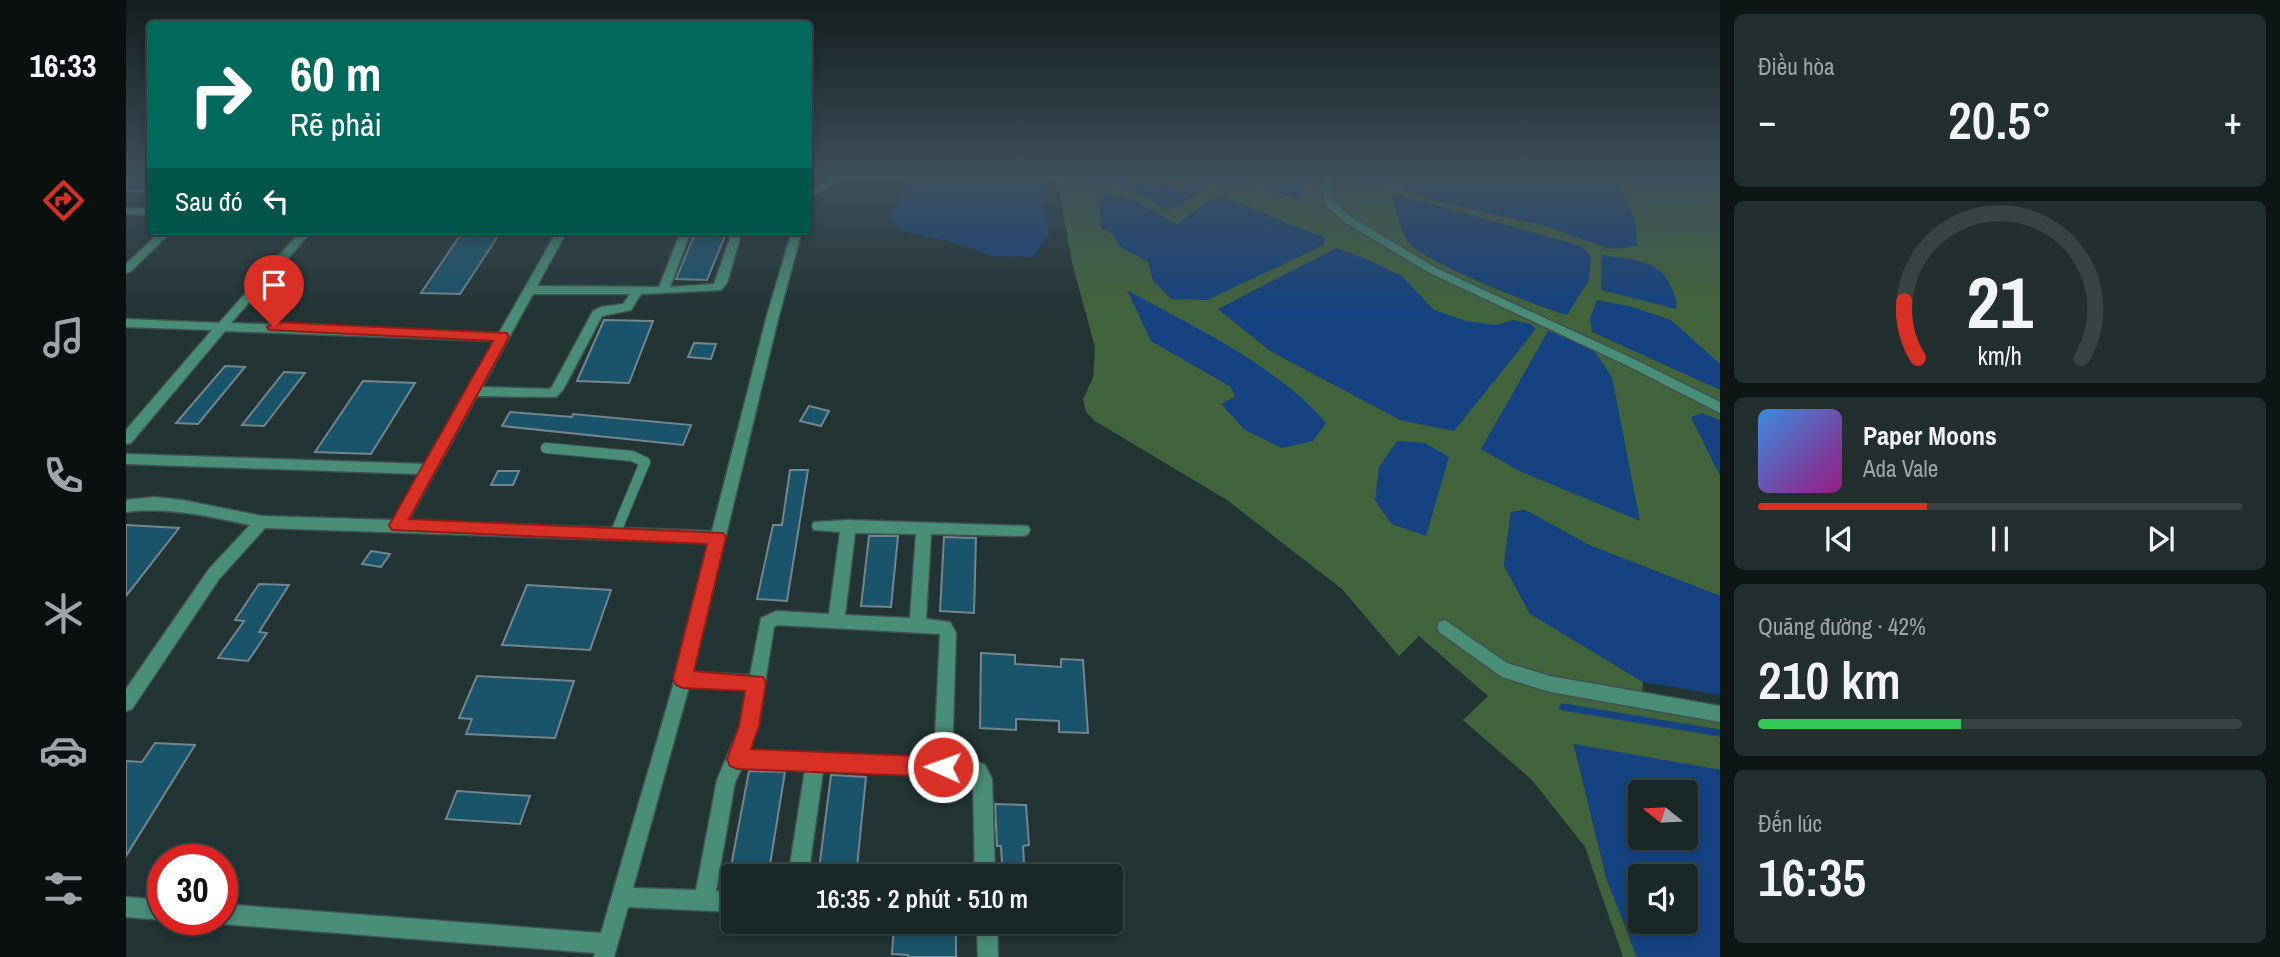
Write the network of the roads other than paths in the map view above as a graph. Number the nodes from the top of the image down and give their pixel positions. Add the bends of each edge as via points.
1 (1350, 222) edge
2 (163, 235) edge
3 (303, 235) edge
4 (560, 235) edge
5 (684, 235) edge
6 (796, 235) edge
7 (735, 238) dead end
8 (126, 270) edge
9 (527, 290) junction
10 (663, 291) junction
11 (637, 292) junction
12 (126, 323) edge
13 (223, 325) junction
14 (503, 337) junction
15 (472, 391) junction
16 (1720, 408) edge
17 (126, 439) edge
18 (546, 448) dead end
19 (126, 459) edge
20 (427, 469) junction
21 (126, 506) edge
22 (262, 522) junction
23 (398, 525) junction
24 (819, 526) dead end
25 (848, 526) junction
26 (924, 528) junction
27 (1023, 530) dead end
28 (615, 534) junction
29 (717, 537) junction
30 (836, 621) junction
31 (918, 624) junction
32 (1445, 627) dead end
33 (683, 679) junction
34 (757, 683) junction
35 (126, 704) edge
36 (1720, 714) edge
37 (737, 759) junction
38 (815, 762) junction
39 (943, 767) junction
40 (800, 864) edge
41 (985, 864) edge
42 (621, 897) junction
43 (704, 901) junction
44 (721, 902) edge
45 (126, 907) edge
46 (147, 909) edge
47 (238, 916) edge
48 (987, 934) edge
49 (606, 951) edge
50 (988, 957) edge

1 - 16 street via 1432,270
2 - 8 street
3 - 13 street
4 - 9 street
5 - 10 street
6 - 29 street
7 - 10 street via 717,287
9 - 11 street
9 - 14 street
10 - 11 street
11 - 15 street via 627,307 597,314 551,394
12 - 13 street
13 - 14 street
13 - 17 street
14 - 15 street
15 - 20 street
18 - 28 lane via 632,456 645,462
19 - 20 street
20 - 23 street
21 - 22 street via 181,506
22 - 23 street
22 - 35 street via 214,575
23 - 28 street
24 - 25 street
25 - 26 street
25 - 30 street
26 - 27 street
26 - 31 street
28 - 29 street
29 - 33 street
30 - 31 street
30 - 34 street via 776,618 767,623
31 - 39 street via 944,627 948,633
32 - 36 street via 1514,673 1550,684
33 - 34 street
33 - 42 street
34 - 37 street
37 - 38 street
37 - 43 street via 726,780
38 - 39 street
38 - 40 street
39 - 41 street via 970,768 979,771 983,779
42 - 43 street
42 - 49 street
43 - 44 street
45 - 46 street
47 - 49 street
48 - 50 street

